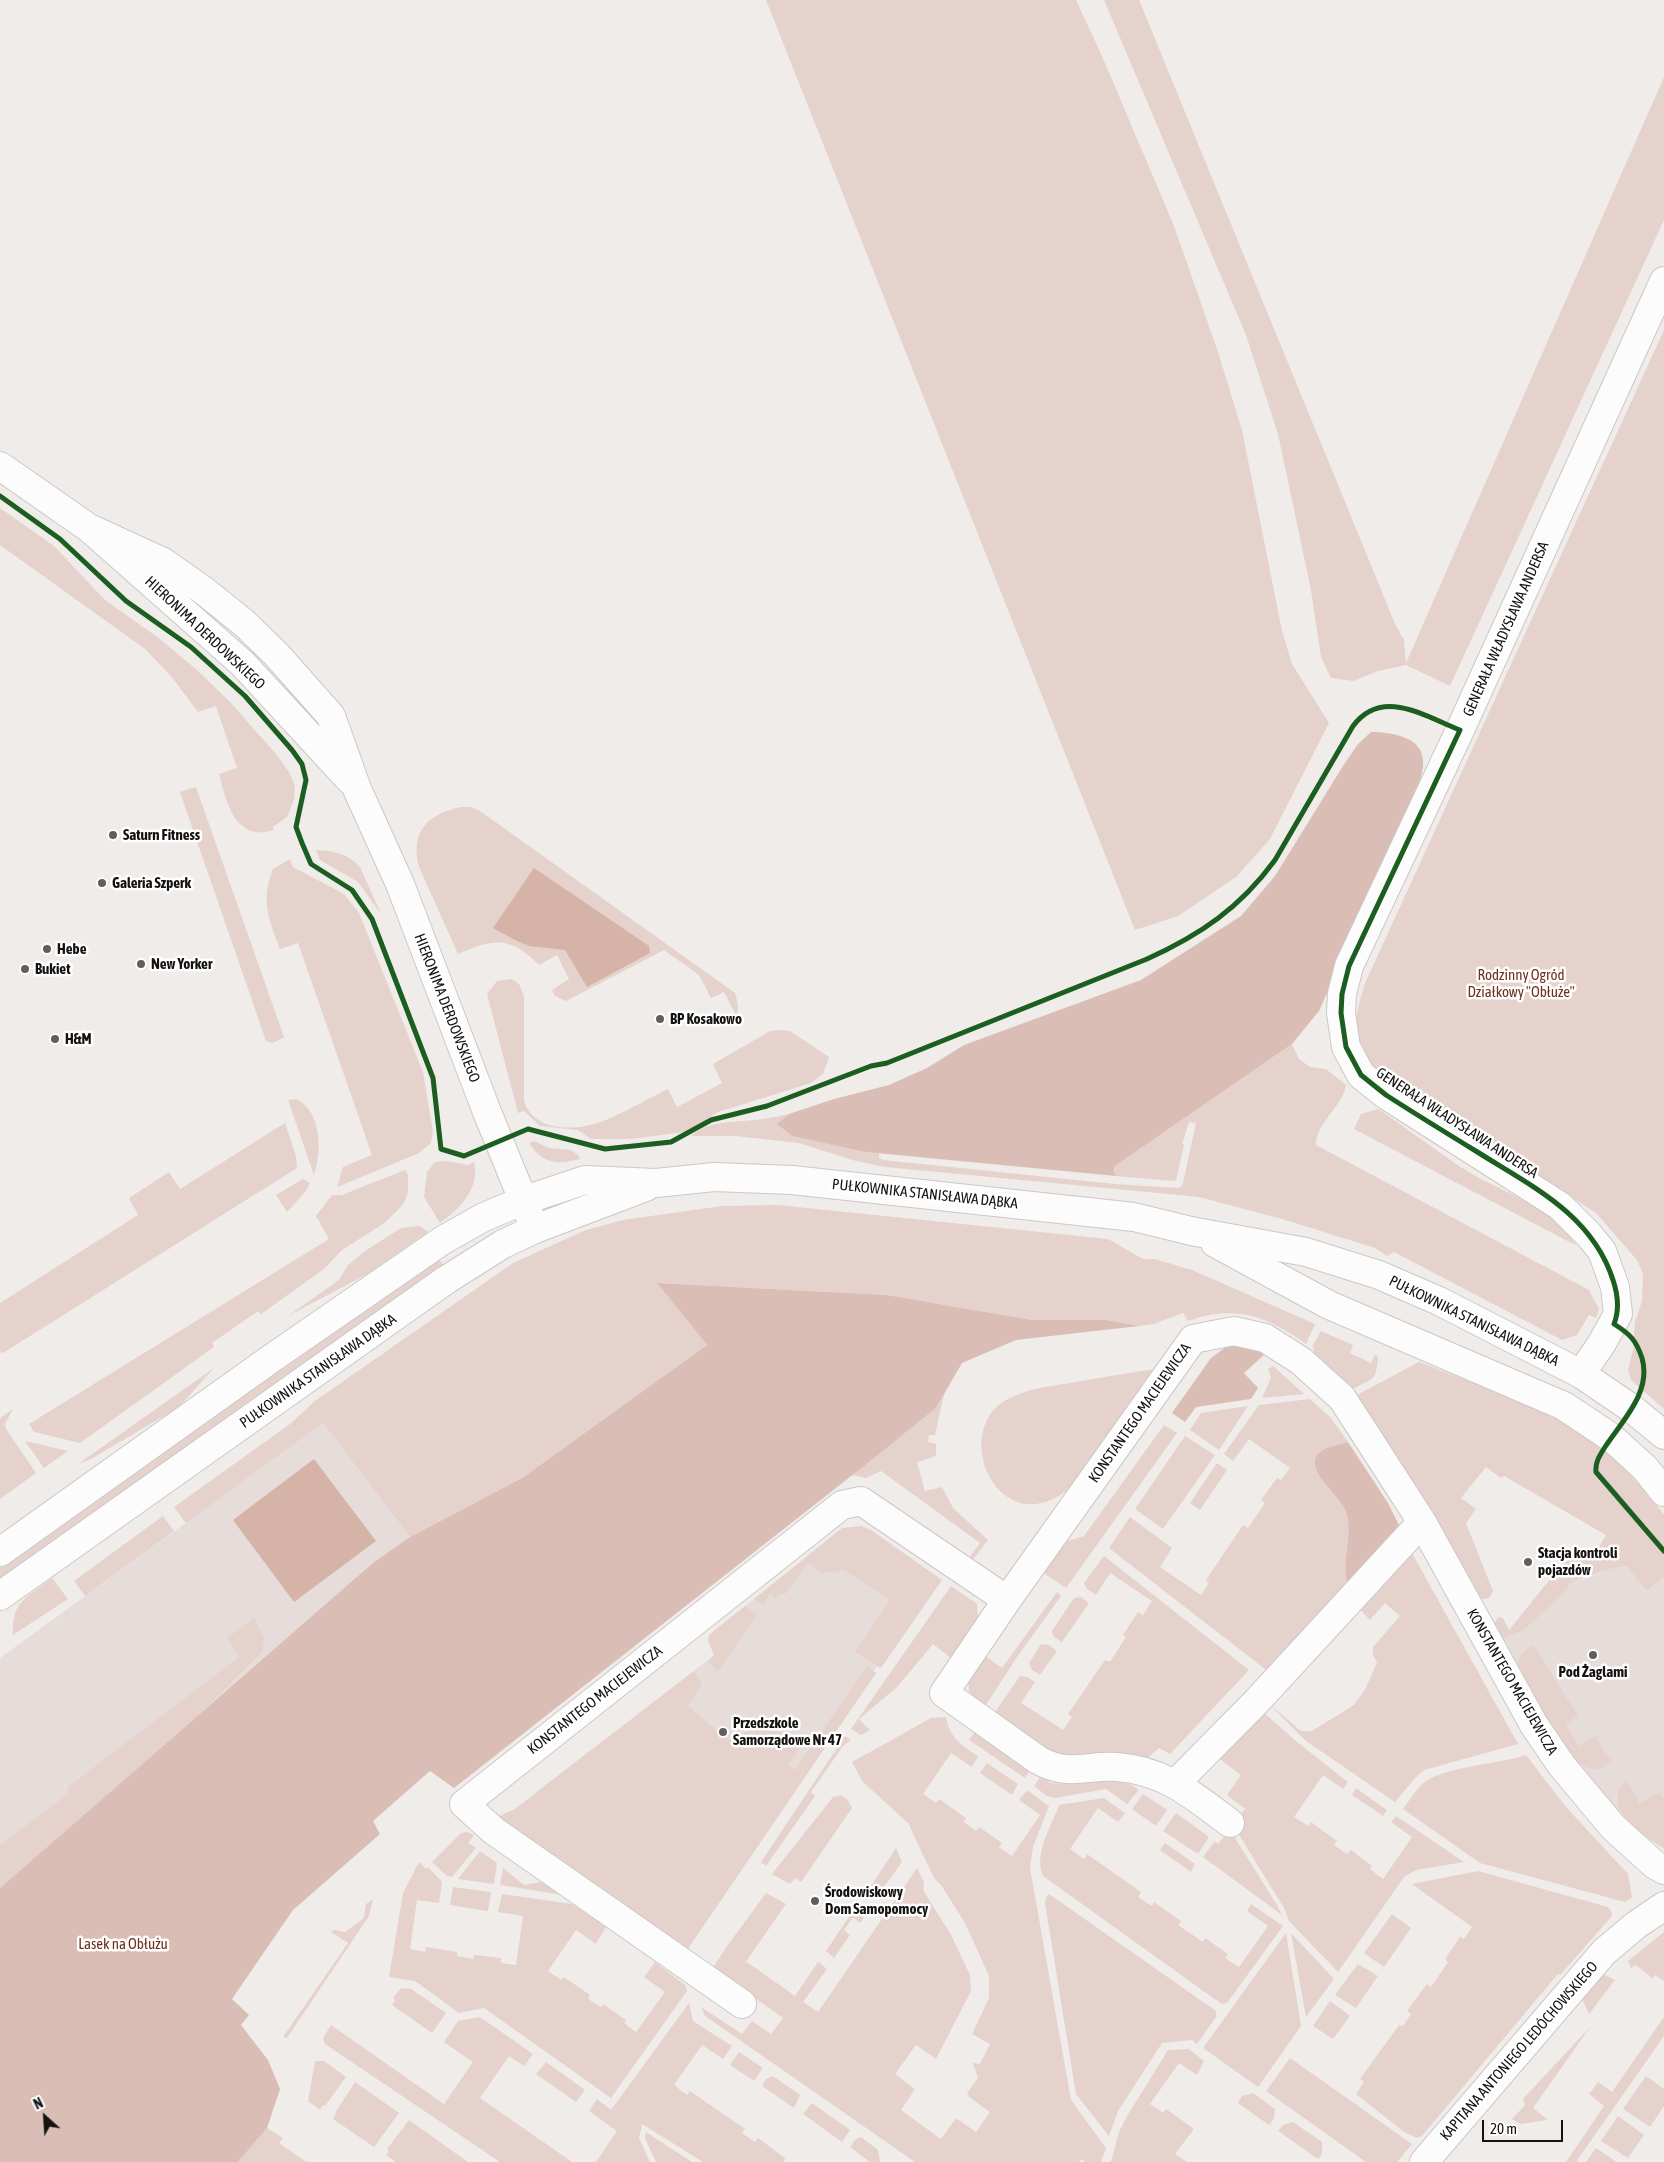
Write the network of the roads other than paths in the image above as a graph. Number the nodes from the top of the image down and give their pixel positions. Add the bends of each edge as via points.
1 (1664, 281) edge
2 (0, 466) edge
3 (656, 1183) junction
4 (522, 1201) junction
5 (535, 1229) junction
6 (1191, 1231) junction
7 (1581, 1374) junction
8 (1564, 1406) junction
9 (1664, 1435) edge
10 (1664, 1492) edge
11 (1422, 1522) junction
12 (0, 1552) edge
13 (0, 1596) edge
14 (1007, 1600) junction
15 (1176, 1783) junction
16 (1230, 1823) dead end
17 (1664, 1870) edge
18 (1664, 1906) edge
19 (742, 2004) dead end
20 (1424, 2162) edge

1 - 7 street, GENERAŁA WŁADYSŁAWA ANDERSA via 1349,966 1342,994 1346,1047 1361,1075 1386,1095 1555,1202 1575,1219 1602,1252 1616,1287 1618,1314
2 - 4 street, HIERONIMA DERDOWSKIEGO via 89,528 164,562 237,618 276,654 332,716 357,789 400,884
3 - 4 street, PUŁKOWNIKA STANISŁAWA DĄBKA via 585,1180
3 - 5 street, PUŁKOWNIKA STANISŁAWA DĄBKA
3 - 6 street, PUŁKOWNIKA STANISŁAWA DĄBKA via 714,1177 792,1180 1134,1216
4 - 5 street, HIERONIMA DERDOWSKIEGO
4 - 12 street, PUŁKOWNIKA STANISŁAWA DĄBKA via 443,1240
5 - 13 street, PUŁKOWNIKA STANISŁAWA DĄBKA via 503,1244 446,1280
6 - 7 street, PUŁKOWNIKA STANISŁAWA DĄBKA via 1306,1252 1379,1275 1439,1301
6 - 8 street, PUŁKOWNIKA STANISŁAWA DĄBKA via 1329,1305
7 - 8 street
7 - 9 street, PUŁKOWNIKA STANISŁAWA DĄBKA
8 - 10 street, PUŁKOWNIKA STANISŁAWA DĄBKA via 1612,1438 1646,1468
11 - 14 street, KONSTANTEGO MACIEJEWICZA via 1342,1398 1301,1360 1264,1338 1249,1334 1234,1331 1193,1338
11 - 15 street via 1257,1701
11 - 17 street, KONSTANTEGO MACIEJEWICZA via 1539,1733 1613,1827
14 - 15 street, KONSTANTEGO MACIEJEWICZA via 944,1693 1050,1766 1070,1770 1116,1767 1150,1772
14 - 19 street, KONSTANTEGO MACIEJEWICZA via 861,1501 842,1505 464,1804 501,1835
15 - 16 street, KONSTANTEGO MACIEJEWICZA
18 - 20 street, KAPITANA ANTONIEGO LEDÓCHOWSKIEGO via 1604,1952

